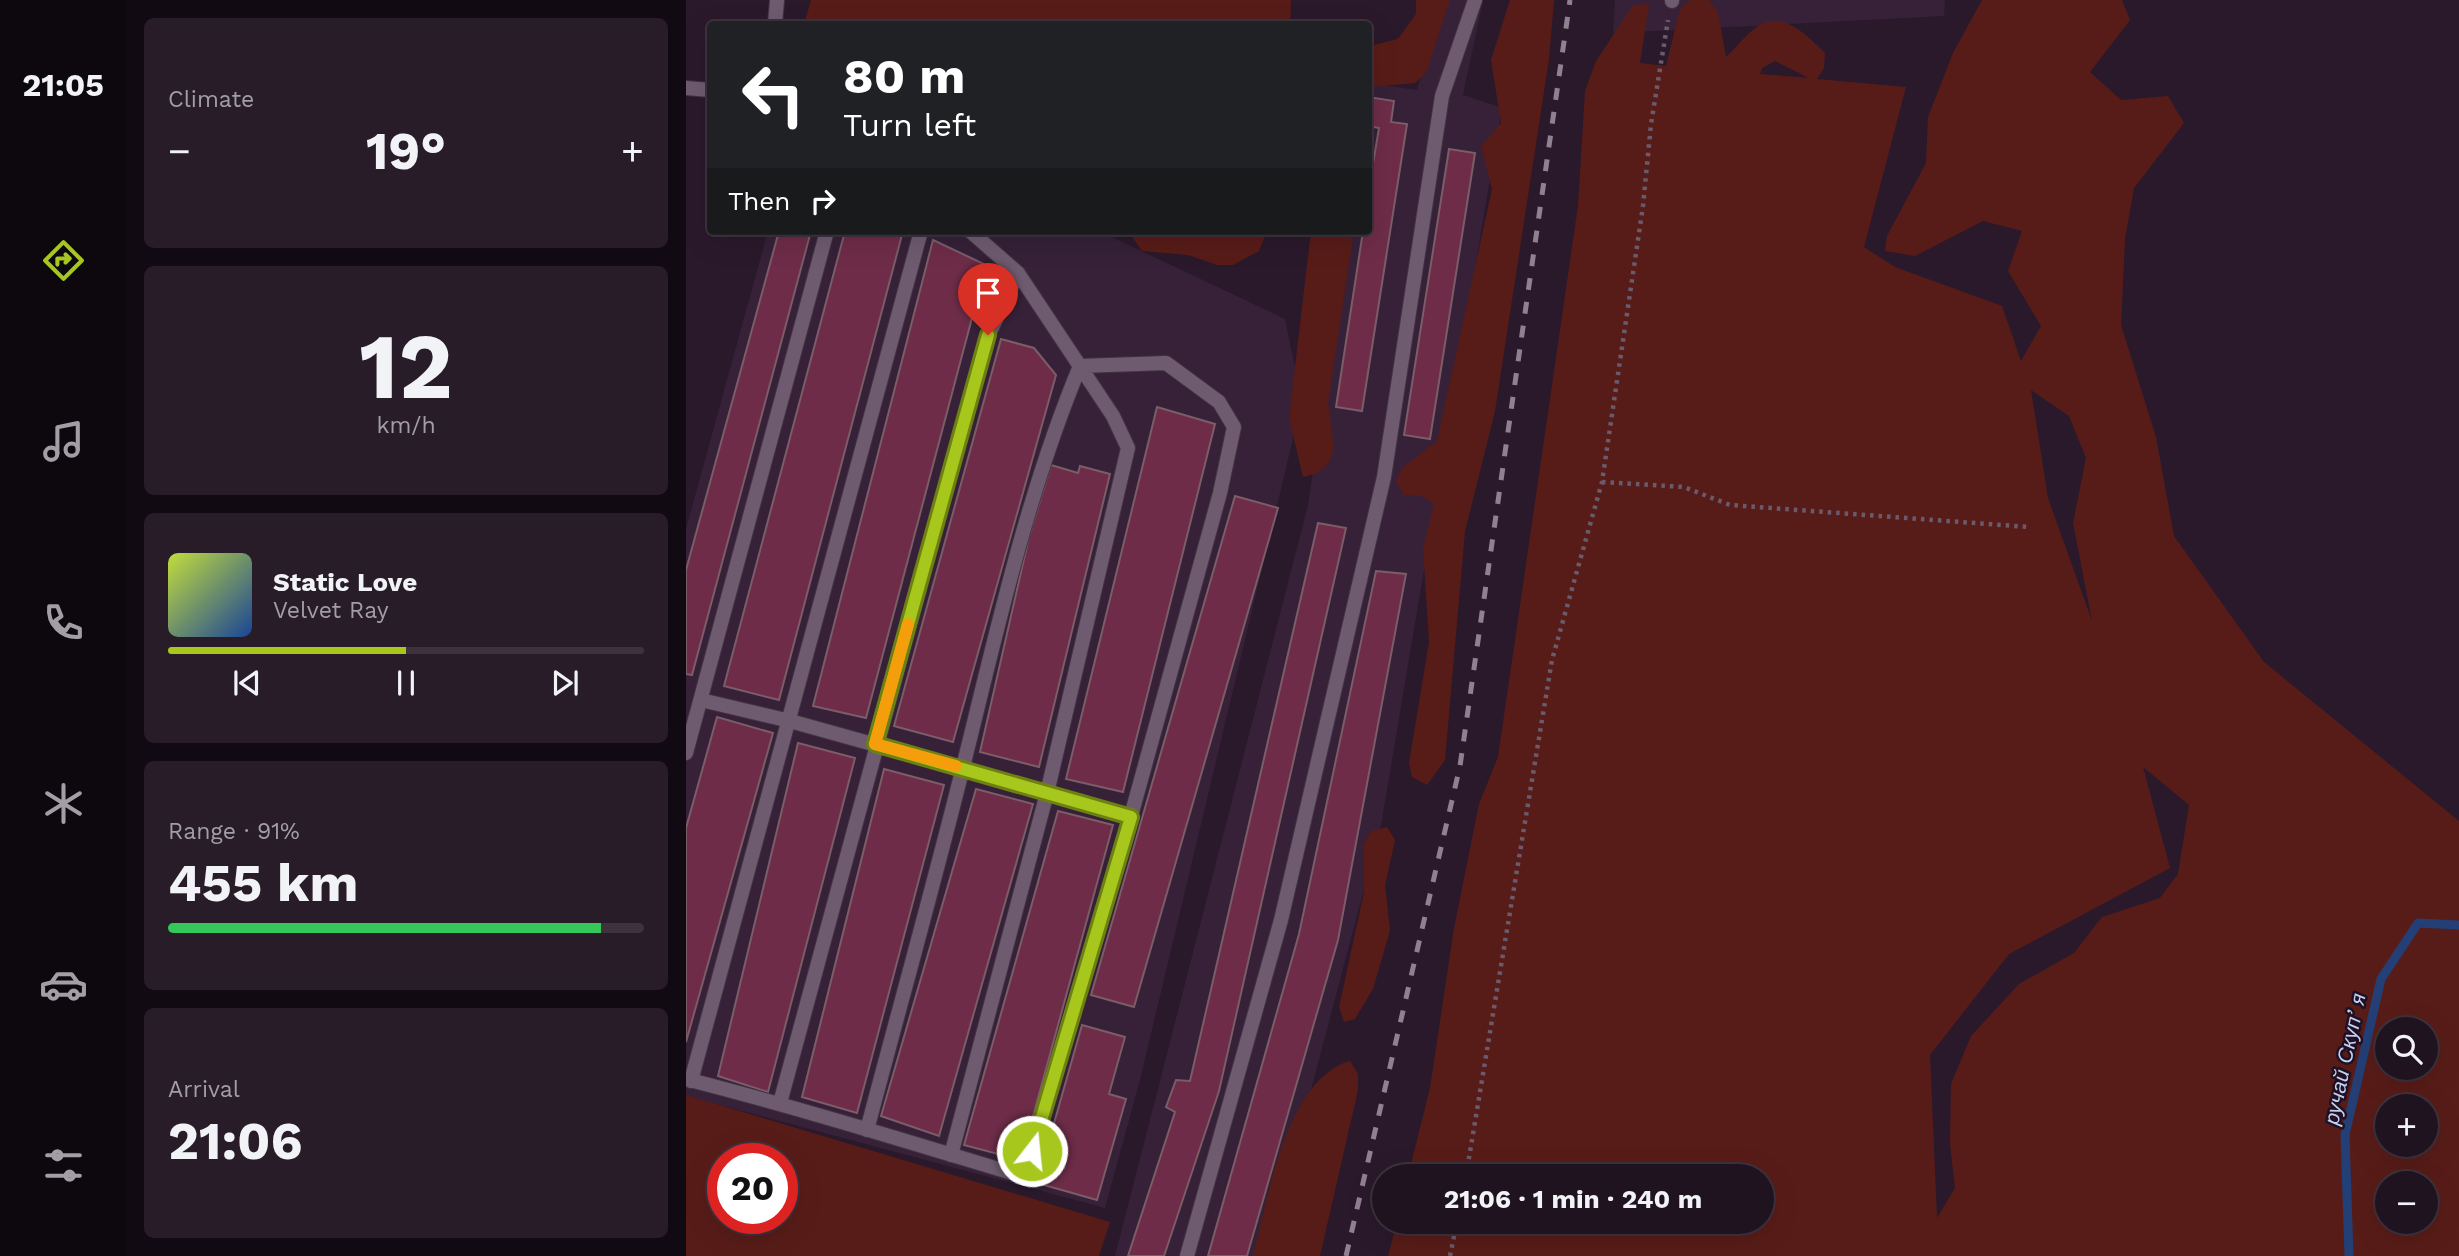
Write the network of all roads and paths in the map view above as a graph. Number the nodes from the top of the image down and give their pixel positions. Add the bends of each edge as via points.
1 (777, 0) edge
2 (1475, 0) edge
3 (1672, 0) edge
4 (775, 21) edge
5 (686, 88) edge
6 (707, 90) edge
7 (826, 235) edge
8 (919, 235) edge
9 (975, 235) edge
10 (1018, 273) junction
11 (1080, 366) junction
12 (1602, 482) junction
13 (2028, 527) dead end
14 (701, 700) junction
15 (790, 720) junction
16 (875, 744) junction
17 (686, 753) edge
18 (962, 768) junction
19 (1047, 793) junction
20 (1131, 817) junction
21 (689, 1080) edge
22 (780, 1103) junction
23 (867, 1130) junction
24 (951, 1155) junction
25 (1468, 1164) edge
26 (1455, 1234) edge
27 (1187, 1256) edge
28 (1450, 1256) edge

1 - 4 lane
2 - 27 lane via 1442,96 1377,504 1281,920
3 - 12 path
5 - 6 lane
7 - 14 lane
8 - 15 lane
9 - 10 lane
10 - 11 lane
10 - 16 lane via 988,335
11 - 18 lane via 1018,539
11 - 19 lane via 1128,448
11 - 20 lane via 1166,363 1219,402 1234,427
12 - 13 path via 1684,487 1730,505
12 - 25 path via 1552,660
14 - 15 lane
14 - 17 lane
15 - 16 lane
15 - 21 lane
16 - 18 lane
16 - 22 lane
18 - 19 lane
18 - 23 lane
19 - 20 lane
19 - 24 lane
20 - 24 lane via 1025,1177
21 - 22 lane
22 - 23 lane
23 - 24 lane
26 - 28 path

